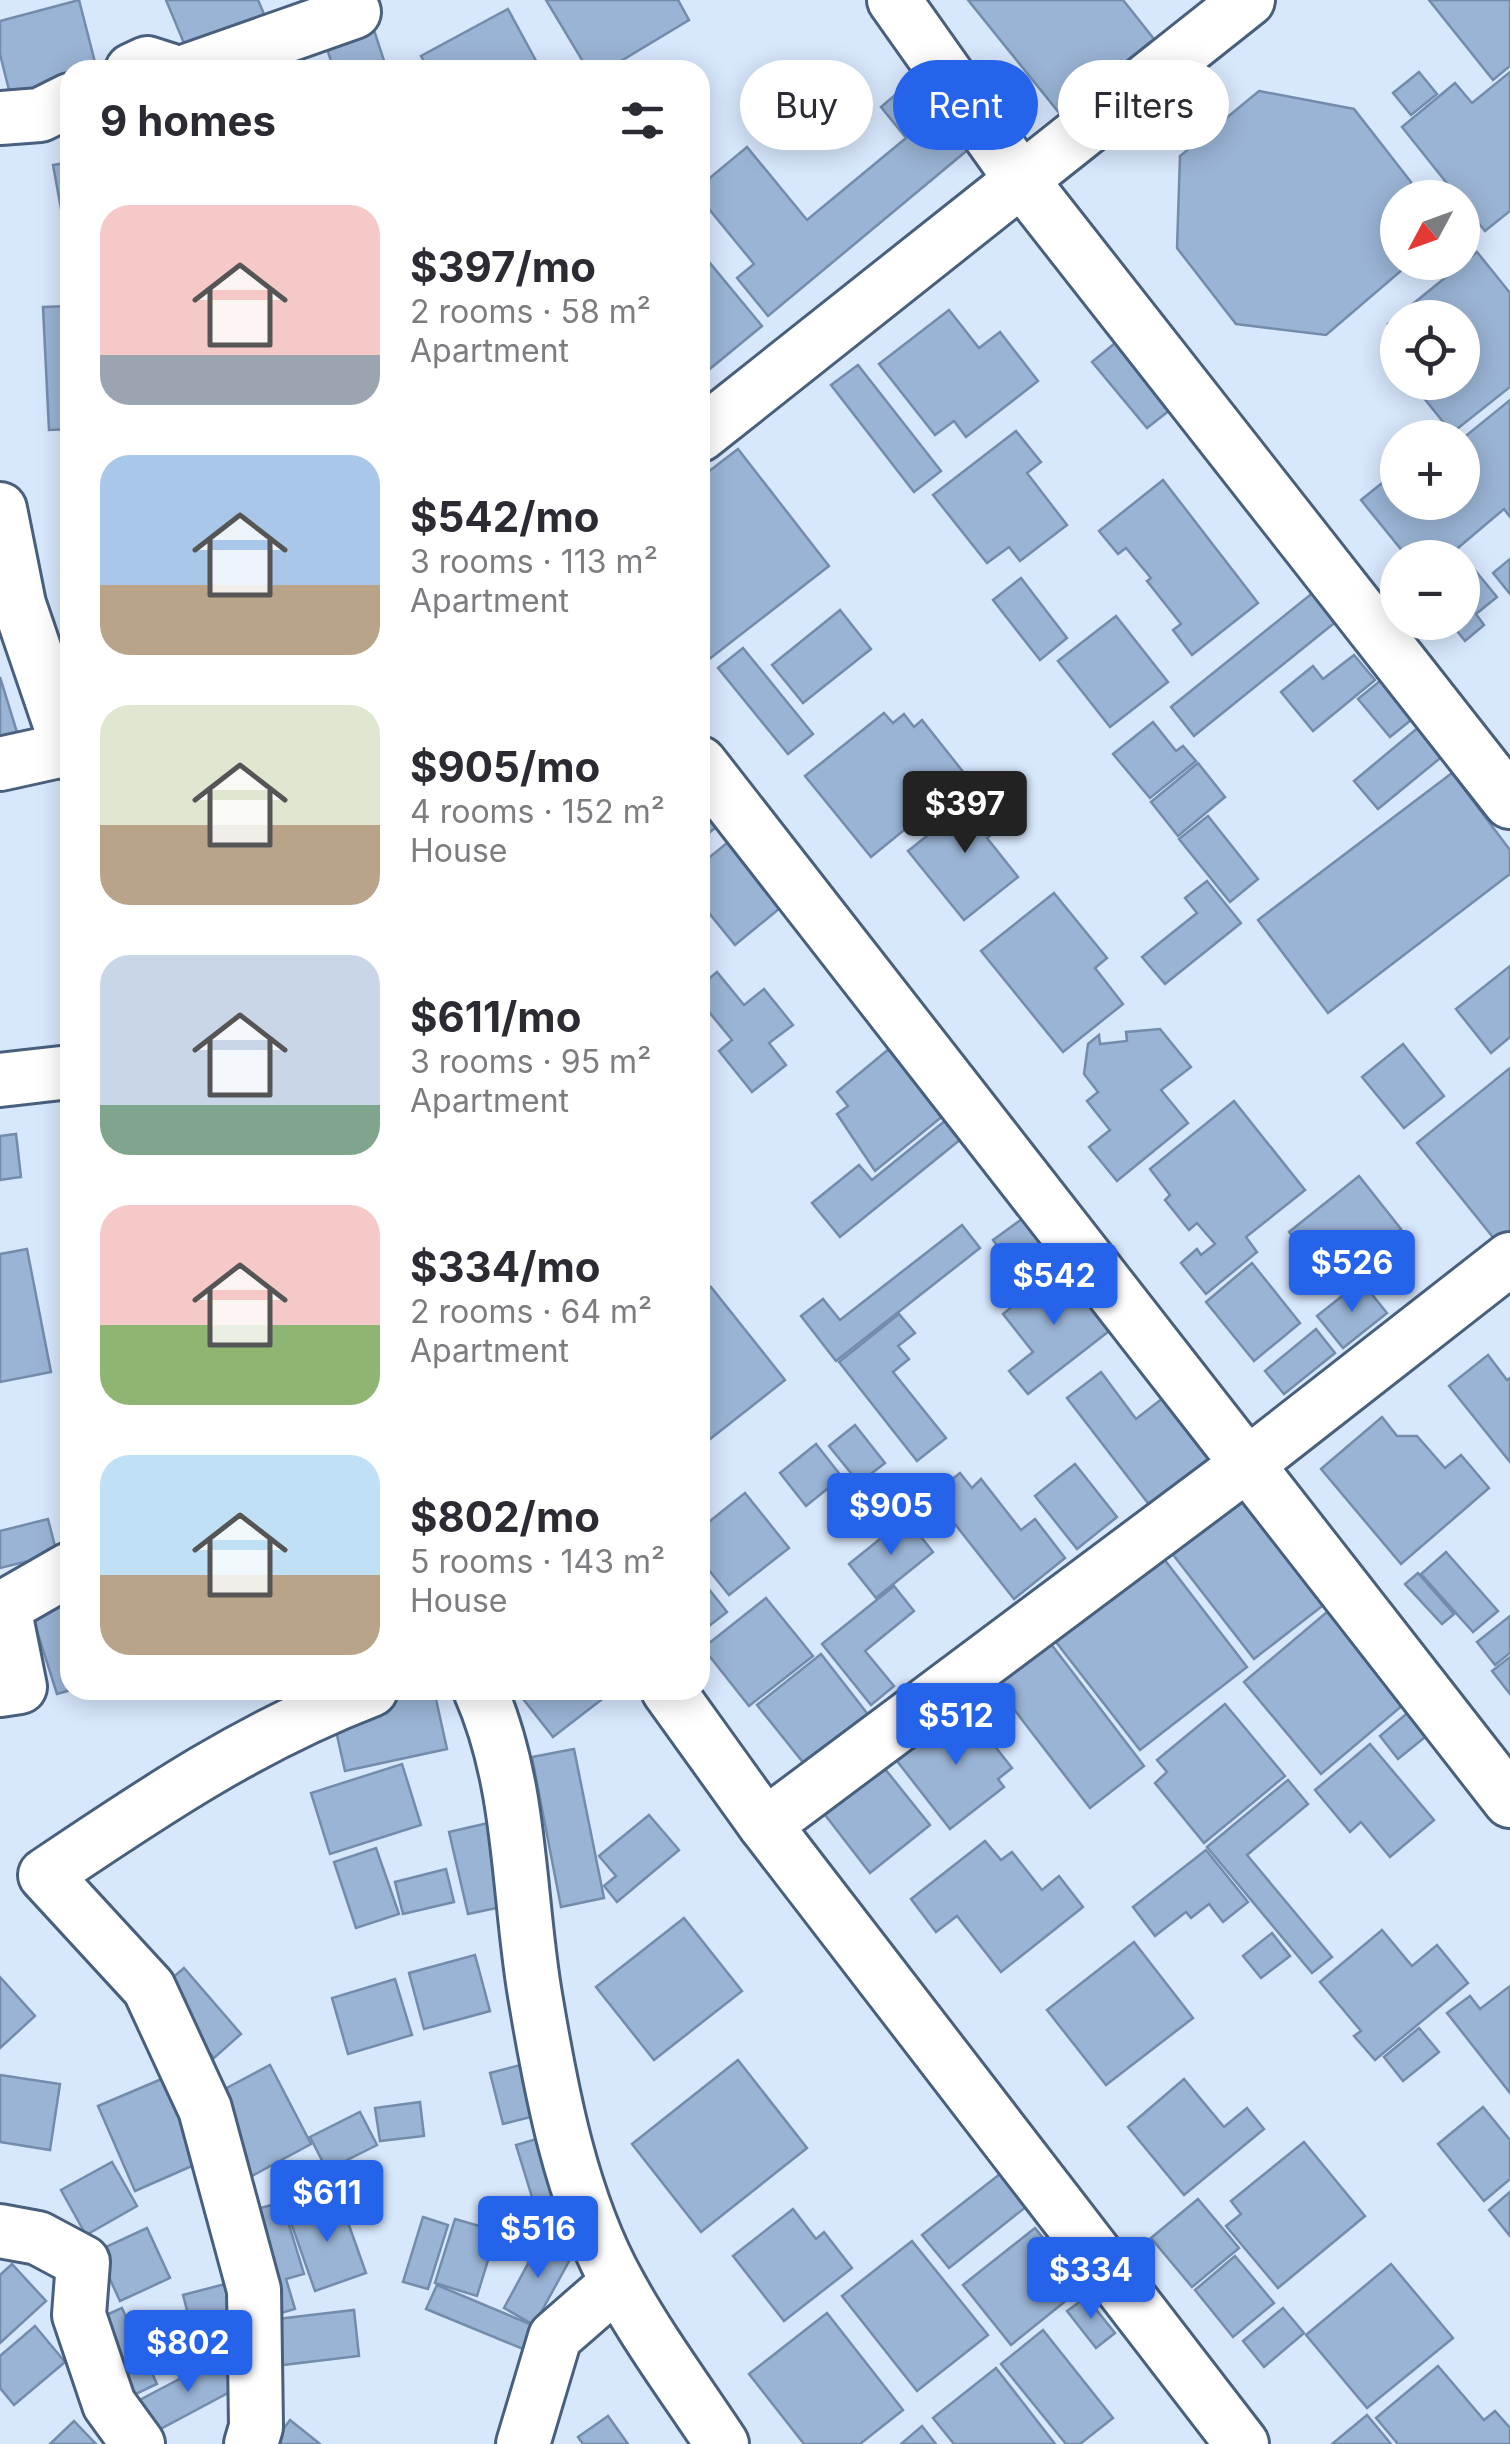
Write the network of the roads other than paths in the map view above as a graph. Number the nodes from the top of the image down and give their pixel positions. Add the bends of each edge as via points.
1 (894, 0) edge
2 (1248, 0) edge
3 (354, 12) dead end
4 (217, 60) edge
5 (60, 105) edge
6 (0, 118) edge
7 (1020, 178) junction
8 (710, 427) edge
9 (0, 509) edge
10 (60, 725) edge
11 (60, 754) edge
12 (0, 764) edge
13 (710, 775) edge
14 (1510, 802) edge
15 (60, 1073) edge
16 (0, 1080) edge
17 (1510, 1260) edge
18 (1249, 1463) junction
19 (60, 1574) edge
20 (0, 1690) edge
21 (344, 1700) edge
22 (484, 1700) edge
23 (675, 1700) edge
24 (1510, 1801) edge
25 (766, 1825) junction
26 (0, 2231) edge
27 (618, 2283) junction
28 (138, 2444) edge
29 (251, 2444) edge
30 (523, 2444) edge
31 (722, 2444) edge
32 (1242, 2444) edge

1 - 7 street
2 - 7 street
3 - 4 street
5 - 6 street via 40,115
7 - 8 street
7 - 14 street
9 - 10 street via 19,604
11 - 12 street
13 - 18 street
15 - 16 street
17 - 18 street
18 - 24 street
18 - 25 street
19 - 20 street via 4,1607 20,1687
21 - 29 street via 203,1769 44,1875 148,1988 205,2108 254,2290
22 - 27 street via 509,1787 535,1995 575,2180
23 - 25 street
25 - 32 street
26 - 28 street via 38,2238 84,2262 79,2316 109,2404
27 - 30 street via 554,2337
27 - 31 street

